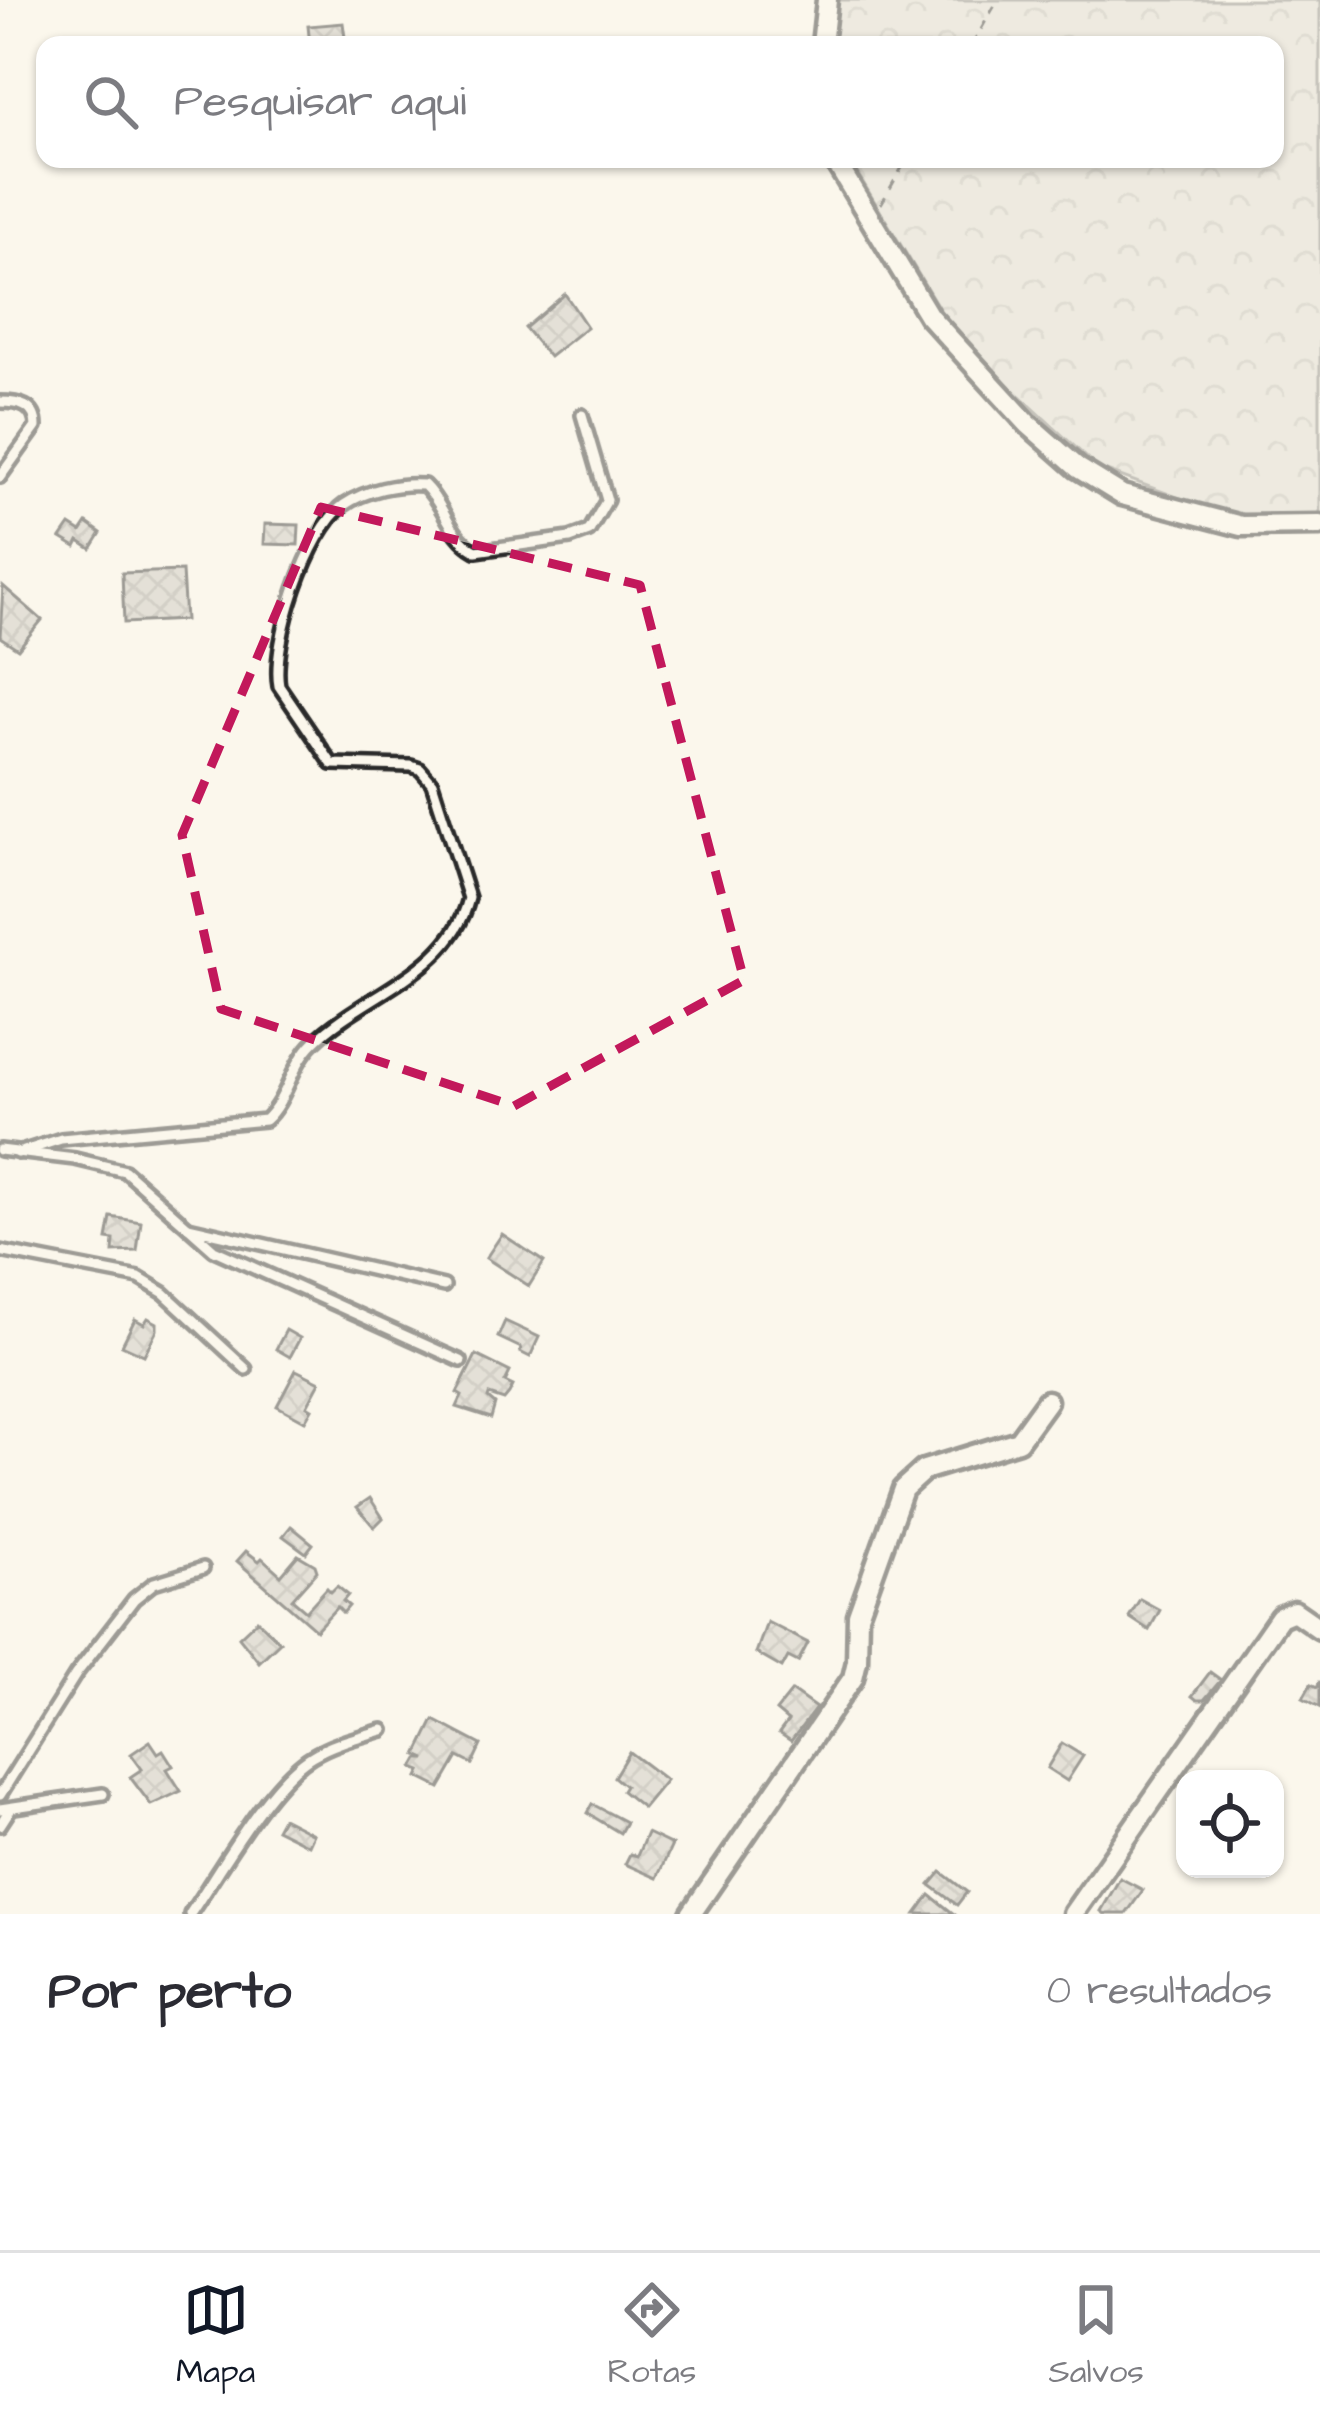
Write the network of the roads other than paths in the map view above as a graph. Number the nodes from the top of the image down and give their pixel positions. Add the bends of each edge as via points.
1 (827, 0) edge
2 (824, 36) edge
3 (839, 168) edge
4 (0, 402) edge
5 (582, 415) dead end
6 (0, 477) edge
7 (1320, 525) edge
8 (0, 1150) edge
9 (18, 1153) junction
10 (183, 1226) junction
11 (0, 1251) edge
12 (444, 1286) dead end
13 (461, 1361) dead end
14 (246, 1369) dead end
15 (1047, 1401) dead end
16 (203, 1568) dead end
17 (1320, 1629) edge
18 (383, 1730) dead end
19 (103, 1794) dead end
20 (0, 1795) edge
21 (5, 1809) edge
22 (0, 1825) edge
23 (190, 1914) edge
24 (691, 1914) edge
25 (1073, 1914) edge

1 - 2 street
3 - 7 street via 929,316 1078,468 1122,495 1241,526
4 - 6 lane via 26,406 36,420
5 - 9 lane via 607,500 589,531 476,551 450,529 424,484 368,494 346,503 321,531 282,632 279,686 328,761 411,766 432,783 469,898 449,938 316,1040 265,1120 62,1139
8 - 9 lane
9 - 10 lane via 125,1172
10 - 12 lane
10 - 13 lane via 225,1256
11 - 14 lane via 139,1278
15 - 24 street via 1018,1441 924,1470 903,1489 857,1615 853,1678
16 - 20 lane via 154,1582 134,1599
17 - 25 street via 1294,1611 1280,1617
18 - 23 lane via 300,1764
19 - 21 lane
21 - 22 lane

